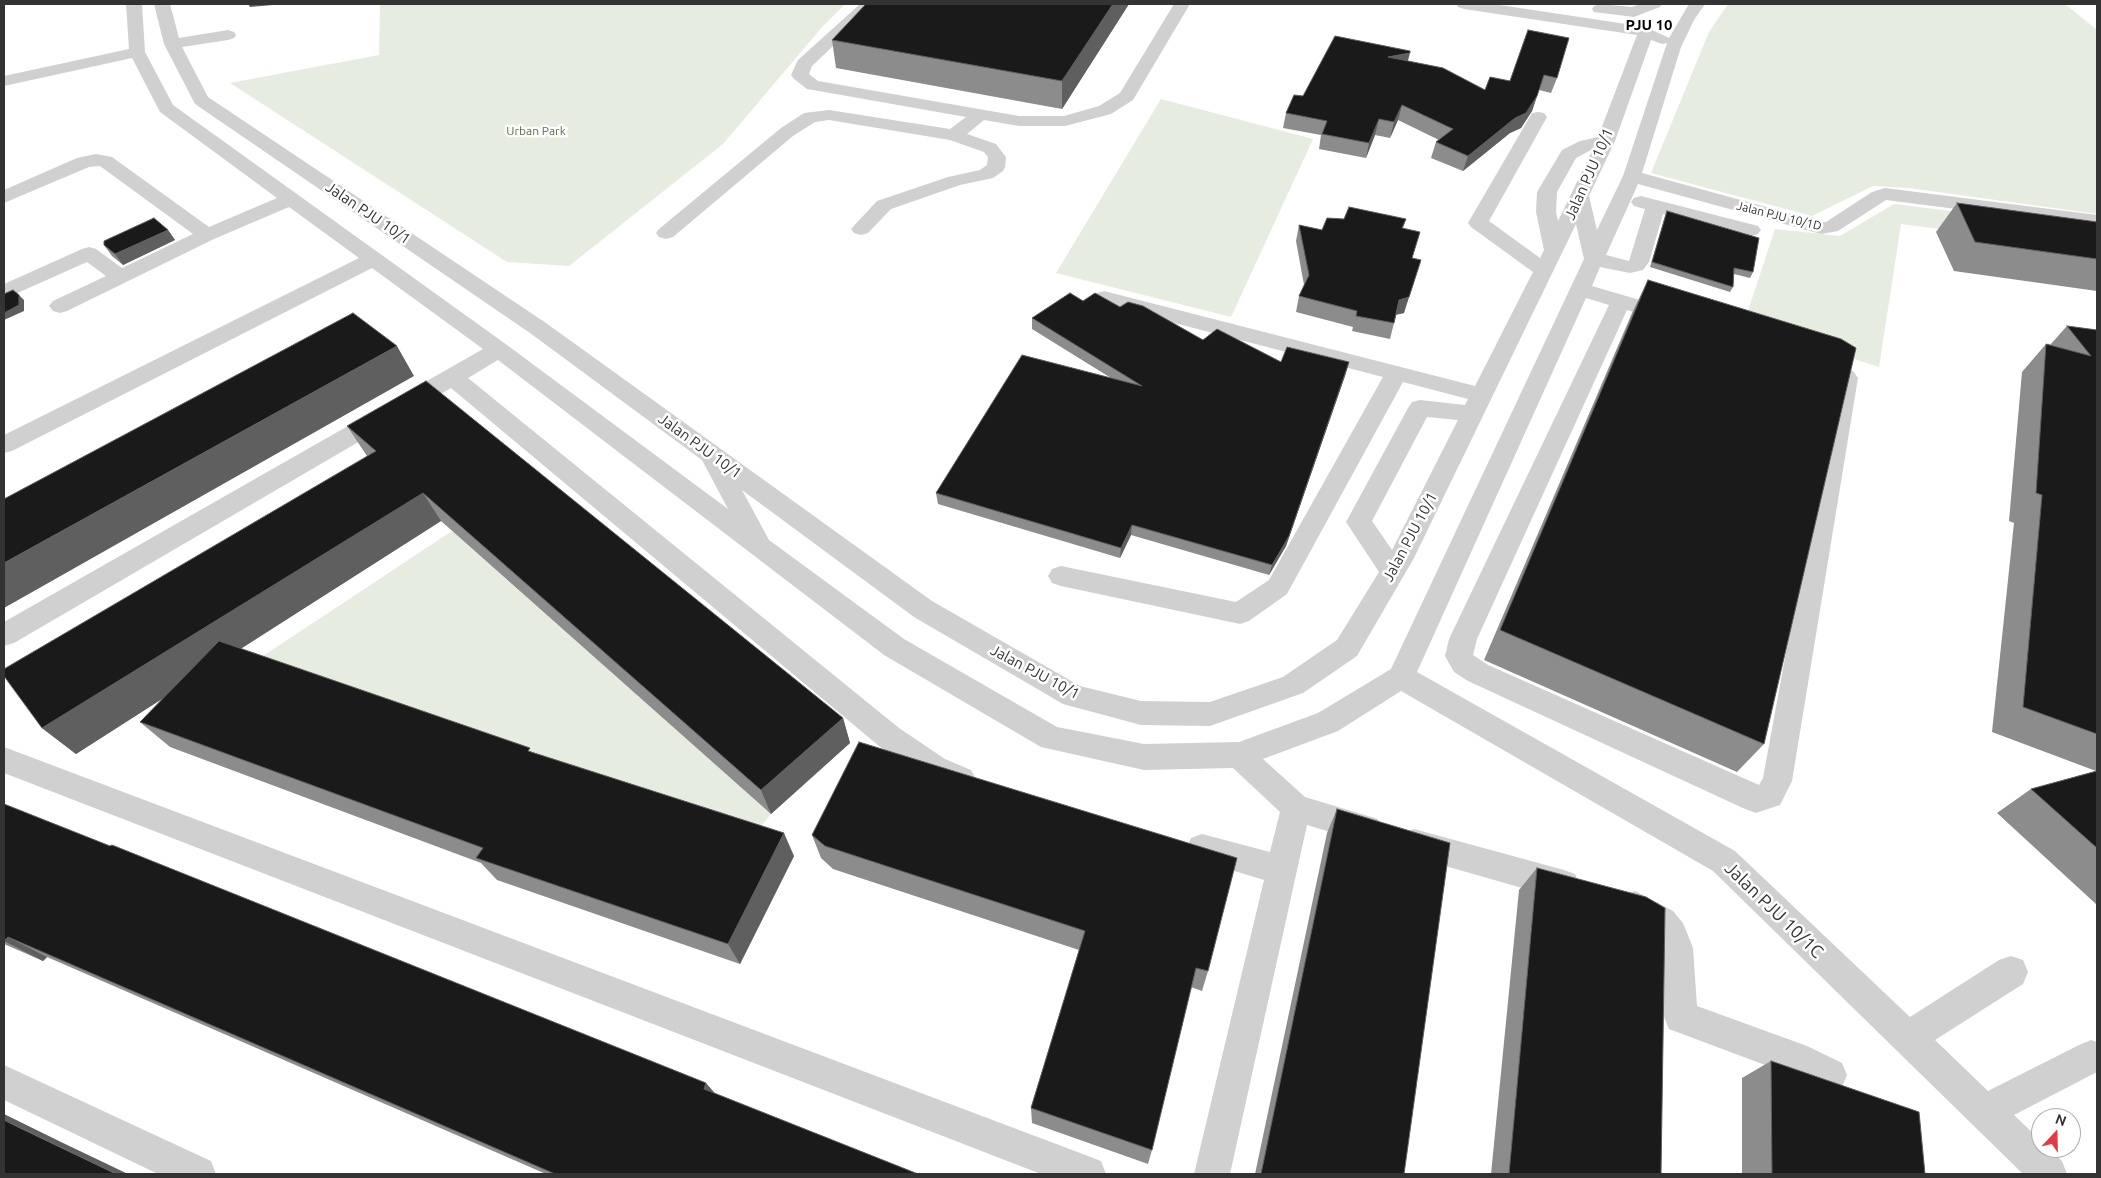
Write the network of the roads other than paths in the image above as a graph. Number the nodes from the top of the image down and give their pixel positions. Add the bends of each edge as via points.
1 (134, 4) edge
2 (162, 4) edge
3 (869, 4) edge
4 (1182, 4) edge
5 (1464, 4) edge
6 (1654, 4) edge
7 (1697, 4) edge
8 (1559, 11) edge
9 (1665, 19) edge
10 (228, 35) dead end
11 (172, 44) junction
12 (1673, 47) junction
13 (136, 52) junction
14 (1628, 80) junction
15 (4, 82) edge
16 (981, 114) junction
17 (1538, 117) dead end
18 (954, 136) junction
19 (1606, 141) junction
20 (247, 167) junction
21 (1632, 176) junction
22 (327, 185) junction
23 (4, 196) edge
24 (1580, 197) junction
25 (1623, 197) junction
26 (291, 199) junction
27 (1656, 206) junction
28 (2097, 221) edge
29 (861, 229) dead end
30 (1751, 230) dead end
31 (666, 233) dead end
32 (207, 236) junction
33 (1554, 250) junction
34 (373, 259) junction
35 (1594, 259) junction
36 (1543, 270) junction
37 (120, 277) junction
38 (1580, 289) junction
39 (4, 292) edge
40 (1104, 298) edge
41 (1621, 301) junction
42 (60, 306) dead end
43 (1685, 320) edge
44 (499, 350) junction
45 (1822, 362) edge
46 (1396, 374) junction
47 (452, 377) junction
48 (1476, 405) junction
49 (4, 445) edge
50 (710, 454) junction
51 (1486, 492) junction
52 (1525, 507) junction
53 (761, 546) junction
54 (1393, 571) junction
55 (1061, 576) dead end
56 (4, 635) edge
57 (1401, 677) junction
58 (1239, 755) junction
59 (4, 760) edge
60 (985, 789) edge
61 (1296, 808) junction
62 (1176, 842) edge
63 (1282, 870) junction
64 (2011, 972) dead end
65 (1907, 1038) junction
66 (2091, 1057) dead end
67 (1830, 1074) dead end
68 (4, 1082) edge
69 (1983, 1112) junction
70 (198, 1174) edge
71 (1088, 1174) edge
72 (1212, 1174) edge
73 (2049, 1174) edge

1 - 13 street
2 - 11 street, Jalan PJU 10/1
3 - 16 street via 804,64 800,75 813,85
4 - 16 street via 1128,96 1105,110 1065,121 1019,121
5 - 8 street
6 - 8 street via 1634,12
7 - 12 street
8 - 9 street
8 - 14 street via 1619,47
9 - 12 street
9 - 14 street, Jalan PJU 10/1
10 - 11 street
11 - 22 street, Jalan PJU 10/1 via 201,100
12 - 21 street
13 - 15 street
13 - 20 street via 166,108
14 - 19 street, Jalan PJU 10/1
16 - 18 street
17 - 36 street via 1478,223
18 - 29 street via 990,148 998,157 996,167 986,174 884,205
18 - 31 street via 830,115 810,117
19 - 24 street, Jalan PJU 10/1
19 - 33 street via 1586,145 1569,154 1547,192 1546,212
20 - 22 street
20 - 26 street
21 - 25 street
21 - 28 street, Jalan PJU 10/1D via 1822,228 1831,227 1885,194
22 - 50 street, Jalan PJU 10/1 via 538,328
23 - 32 street via 84,162 105,161 167,217
24 - 33 street, Jalan PJU 10/1
24 - 35 street
25 - 27 street
25 - 35 street
26 - 32 street
26 - 34 street
27 - 30 street
27 - 35 street via 1636,266 1620,266
32 - 37 lane
33 - 36 street, Jalan PJU 10/1
34 - 44 street
34 - 49 street
35 - 38 street
36 - 48 street, Jalan PJU 10/1
37 - 39 lane via 98,249
37 - 42 lane
38 - 41 street
38 - 51 street
40 - 46 street
41 - 43 street
41 - 52 street
44 - 47 street
44 - 53 street
45 - 52 street via 1847,378 1777,781 1768,795 1756,799 1464,664 1459,656 1460,648
46 - 48 street
46 - 55 street via 1278,587 1240,613
47 - 56 street
47 - 60 street via 889,737 935,768
48 - 54 street, Jalan PJU 10/1
48 - 54 lane via 1420,408 1359,522
50 - 53 street
50 - 54 street, Jalan PJU 10/1 via 922,609 1073,696 1141,713 1210,714 1293,685 1347,648
51 - 52 street
51 - 57 street
53 - 58 street via 894,647 1051,738 1144,757
57 - 58 street via 1328,722
57 - 65 street, Jalan PJU 10/1C via 1724,861
58 - 61 street
59 - 71 street
61 - 63 street
61 - 67 street via 1602,895 1647,911 1672,934 1677,948 1681,1017 1793,1057
62 - 63 street
63 - 72 street
64 - 65 street
65 - 69 street, Jalan PJU 10/1C
66 - 69 street
68 - 70 street
69 - 73 street, Jalan PJU 10/1C

